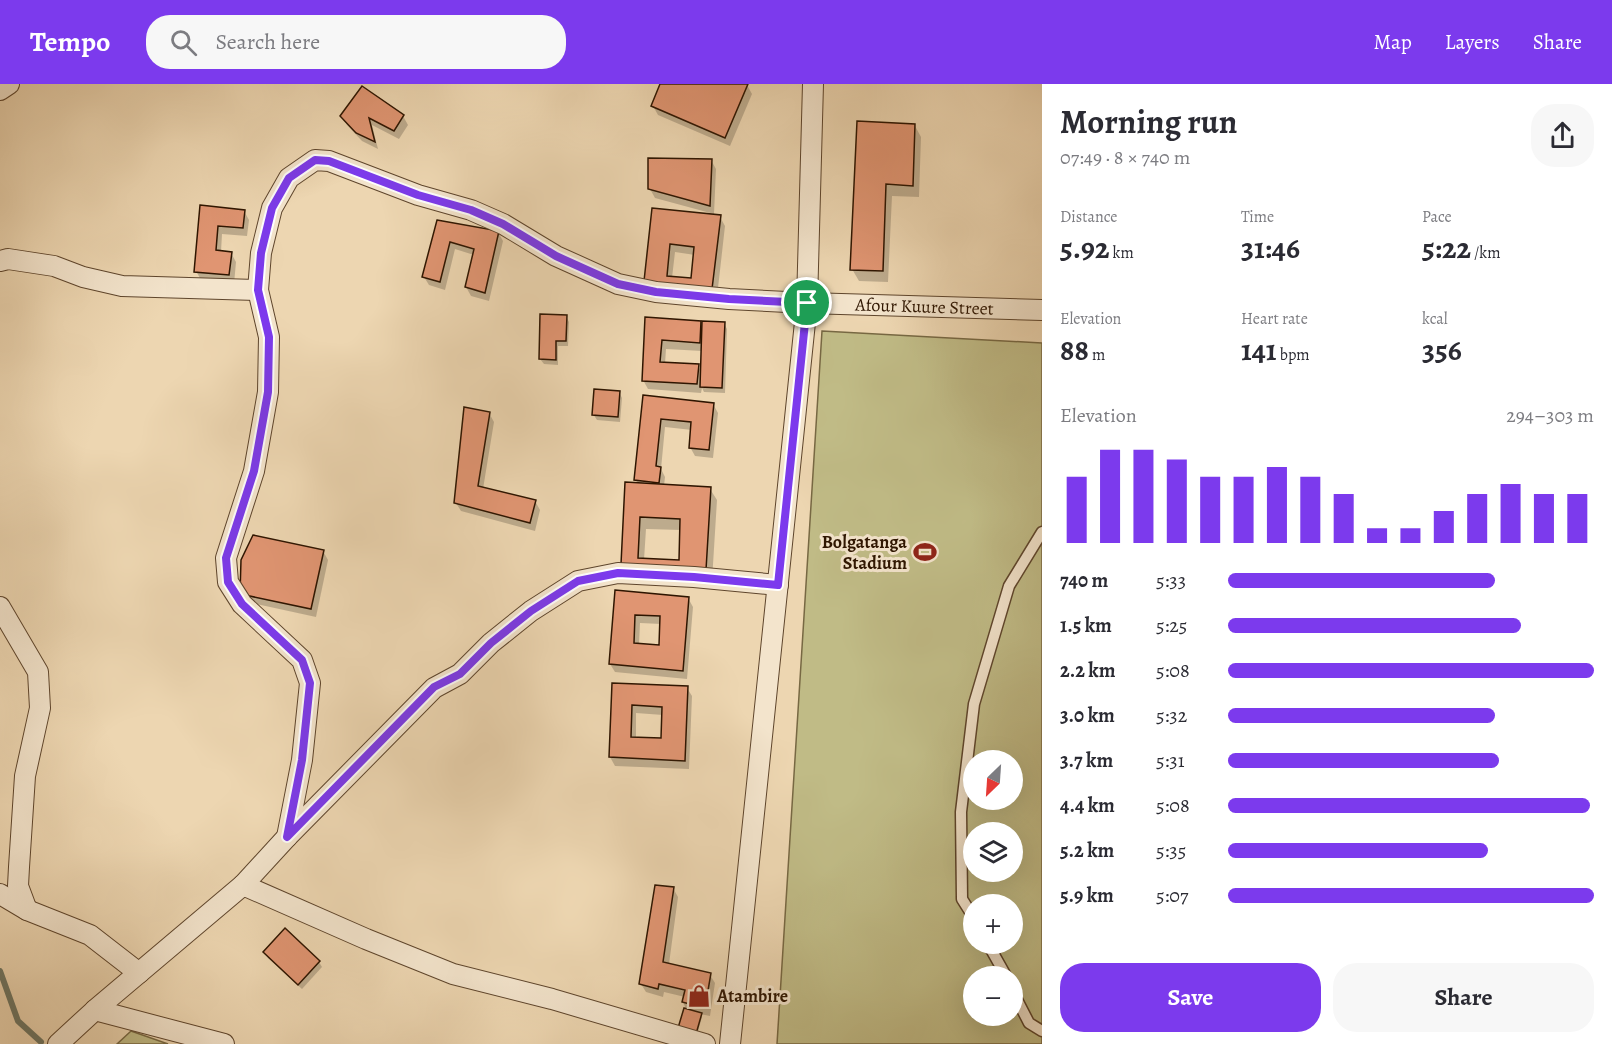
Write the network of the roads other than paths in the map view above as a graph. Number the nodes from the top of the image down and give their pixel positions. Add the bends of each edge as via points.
1 (9, 84) edge
2 (813, 84) edge
3 (0, 90) edge
4 (0, 261) edge
5 (258, 290) junction
6 (807, 303) junction
7 (1042, 310) edge
8 (1042, 532) edge
9 (778, 585) junction
10 (0, 607) edge
11 (287, 837) junction
12 (243, 885) junction
13 (0, 894) edge
14 (963, 901) edge
15 (27, 910) junction
16 (139, 973) junction
17 (95, 1010) junction
18 (1023, 1011) edge
19 (1042, 1031) edge
20 (58, 1044) edge
21 (224, 1044) edge
22 (705, 1044) edge
23 (730, 1044) edge

1 - 3 street
2 - 6 street
4 - 5 street via 54,266 122,286
5 - 6 street, Afour Kuure Street via 261,253 272,208 289,178 315,160 329,161 418,195 471,210 618,284 667,293
5 - 11 street via 269,337 268,392 254,471 226,558 228,582 242,604 302,660 310,683 302,760
6 - 7 street, Afour Kuure Street
6 - 9 street
8 - 14 lane via 1008,586 974,704 961,812
9 - 11 street via 618,573 578,581 491,643 460,674 434,687
9 - 23 street
10 - 15 street via 38,672 40,708 25,776 18,886
11 - 12 street
12 - 16 street
12 - 22 street via 453,974
13 - 15 street
15 - 16 street via 90,935
16 - 17 street
17 - 20 street
17 - 21 street
18 - 19 lane via 1029,1023

